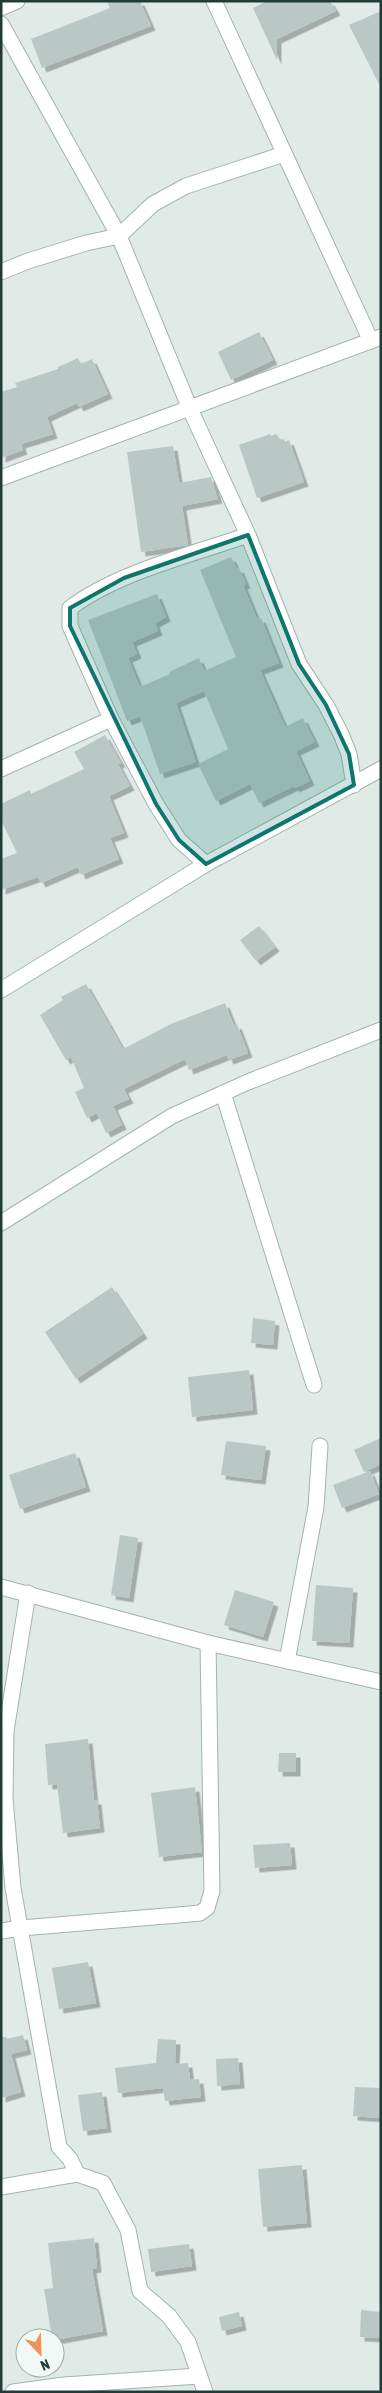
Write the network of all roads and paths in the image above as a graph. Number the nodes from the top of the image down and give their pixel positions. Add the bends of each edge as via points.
1 (17, 1) edge
2 (214, 1) edge
3 (1, 8) edge
4 (1, 24) edge
5 (284, 154) junction
6 (119, 236) junction
7 (1, 272) edge
8 (376, 339) edge
9 (190, 409) junction
10 (1, 478) edge
11 (248, 536) junction
12 (111, 719) junction
13 (1, 768) edge
14 (381, 769) edge
15 (354, 785) junction
16 (206, 864) junction
17 (1, 990) edge
18 (381, 1030) edge
19 (224, 1093) junction
20 (1, 1222) edge
21 (314, 1385) dead end
22 (320, 1446) dead end
23 (1, 1587) edge
24 (28, 1594) junction
25 (208, 1643) junction
26 (287, 1661) junction
27 (381, 1682) edge
28 (4, 1731) edge
29 (21, 1928) junction
30 (1, 1932) edge
31 (77, 2174) junction
32 (1, 2187) edge
33 (199, 2376) junction
34 (13, 2392) edge
35 (205, 2392) edge

1 - 3 street
2 - 5 street
4 - 6 street
5 - 6 street via 186,186 153,204
5 - 8 street
6 - 7 street via 86,243
6 - 9 street
8 - 9 street
9 - 10 street
9 - 11 street
11 - 12 street via 124,578 87,595 70,608 70,626
11 - 15 street via 299,664 341,734 349,754
12 - 13 street
12 - 16 street via 168,825 179,840
14 - 15 street
15 - 16 street
16 - 17 street
18 - 19 street
19 - 20 street via 172,1116
19 - 21 street
22 - 26 street via 316,1507
23 - 24 street
24 - 25 street
24 - 28 street
25 - 26 street
25 - 29 street via 212,1891 207,1908 200,1913
26 - 27 street
28 - 29 street via 9,1852
29 - 30 street
29 - 31 street via 59,2147
31 - 32 street
31 - 33 street via 103,2183 128,2230 140,2291 169,2316 188,2342
33 - 34 street via 64,2385
33 - 35 street

